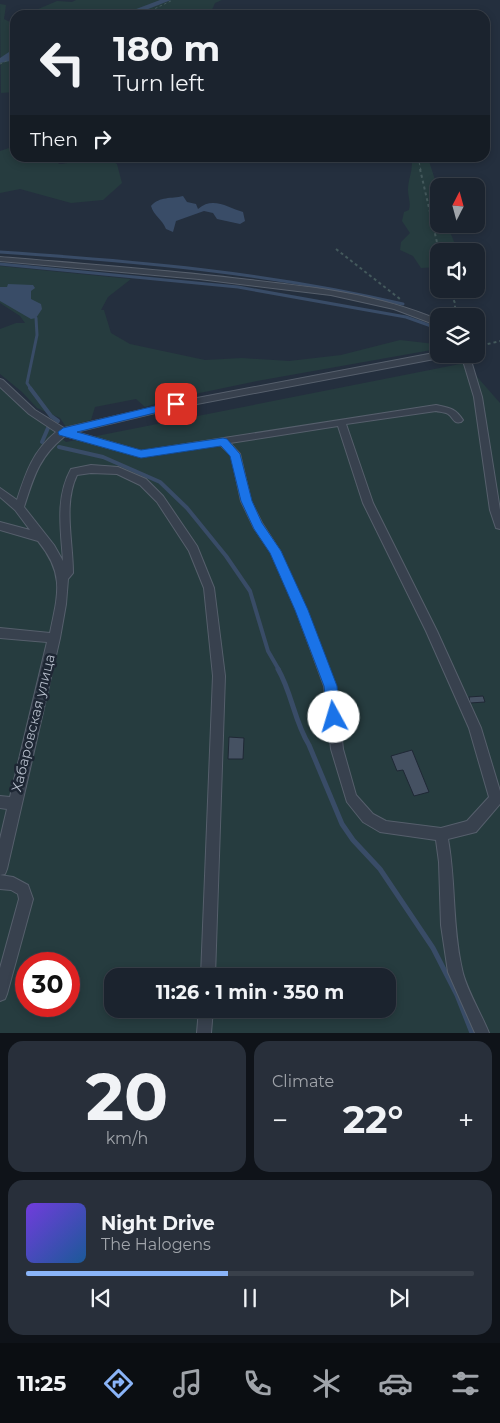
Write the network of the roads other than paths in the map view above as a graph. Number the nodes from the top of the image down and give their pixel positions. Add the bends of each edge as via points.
1 (0, 259) edge
2 (430, 319) edge
3 (430, 357) edge
4 (468, 363) edge
5 (0, 382) edge
6 (458, 420) dead end
7 (341, 422) junction
8 (63, 432) junction
9 (223, 442) junction
10 (0, 492) edge
11 (19, 507) junction
12 (500, 525) edge
13 (0, 526) edge
14 (42, 538) junction
15 (63, 577) junction
16 (0, 633) edge
17 (54, 638) junction
18 (498, 798) edge
19 (0, 802) edge
20 (14, 803) junction
21 (441, 834) junction
22 (0, 869) edge
23 (0, 882) edge
24 (208, 968) edge
25 (0, 994) edge
26 (205, 1018) edge
27 (204, 1033) edge
28 (482, 1033) edge

1 - 2 street via 346,294
3 - 8 street via 176,404
4 - 12 street via 478,397
5 - 8 street via 32,412
6 - 7 street via 452,412 436,408
7 - 9 street
7 - 18 street via 368,502 474,728
8 - 9 street via 141,454
8 - 11 street via 48,444 32,468
9 - 21 street via 235,454 246,501 275,551 330,686 337,749 352,798 368,818 385,827
10 - 11 street
11 - 14 street via 24,518
13 - 14 street
14 - 15 street via 56,557
15 - 17 street, Хабаровская улица
15 - 24 street, Хабаровская улица via 68,573 69,560 66,496 69,479 74,472 91,469 118,471 143,482 155,493 193,549 210,588 219,676
16 - 17 street
17 - 20 street, Хабаровская улица
18 - 21 street via 471,827
19 - 20 street
20 - 22 street, Хабаровская улица
21 - 28 street via 455,972
23 - 25 street via 23,890 26,899
26 - 27 street

